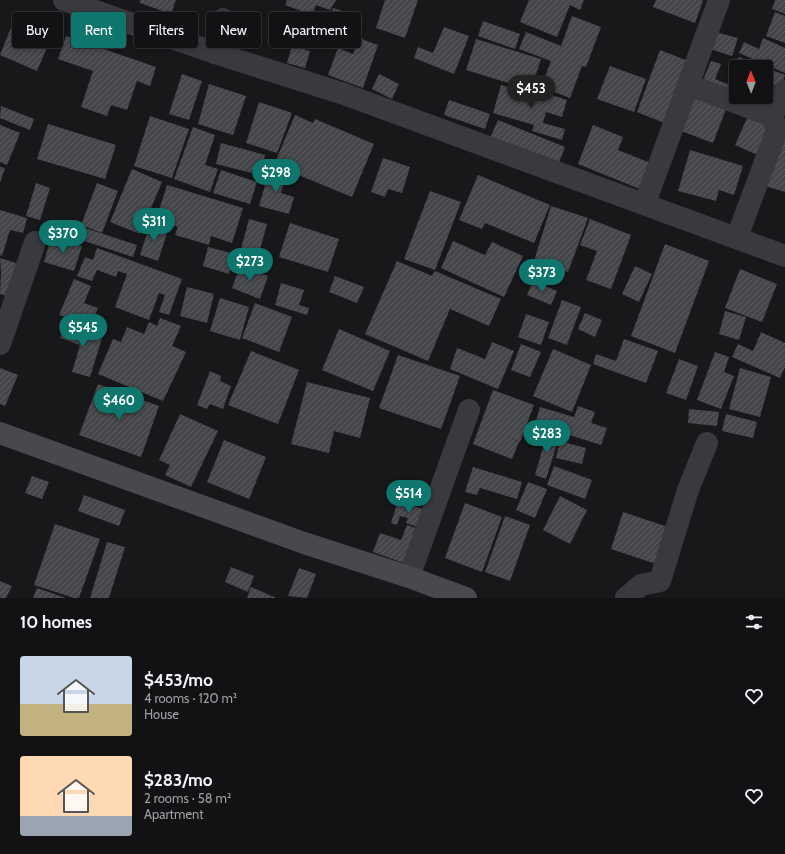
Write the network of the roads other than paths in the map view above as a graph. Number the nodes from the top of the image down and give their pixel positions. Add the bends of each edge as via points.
1 (64, 0) edge
2 (719, 0) edge
3 (109, 7) edge
4 (216, 48) edge
5 (215, 53) junction
6 (689, 85) junction
7 (785, 91) edge
8 (777, 122) edge
9 (645, 203) junction
10 (737, 237) junction
11 (35, 242) dead end
12 (785, 256) edge
13 (0, 344) edge
14 (469, 410) dead end
15 (0, 433) edge
16 (706, 443) dead end
17 (409, 577) junction
18 (466, 598) edge
19 (626, 598) edge

1 - 3 street
2 - 6 street
3 - 5 street
4 - 5 street
5 - 9 street via 344,94
6 - 8 street
6 - 9 street
7 - 8 street
8 - 10 street via 777,130
9 - 10 street
10 - 12 street
11 - 13 street
14 - 17 street
15 - 17 street via 304,543
16 - 19 street via 688,490 660,581 641,585
17 - 18 street

